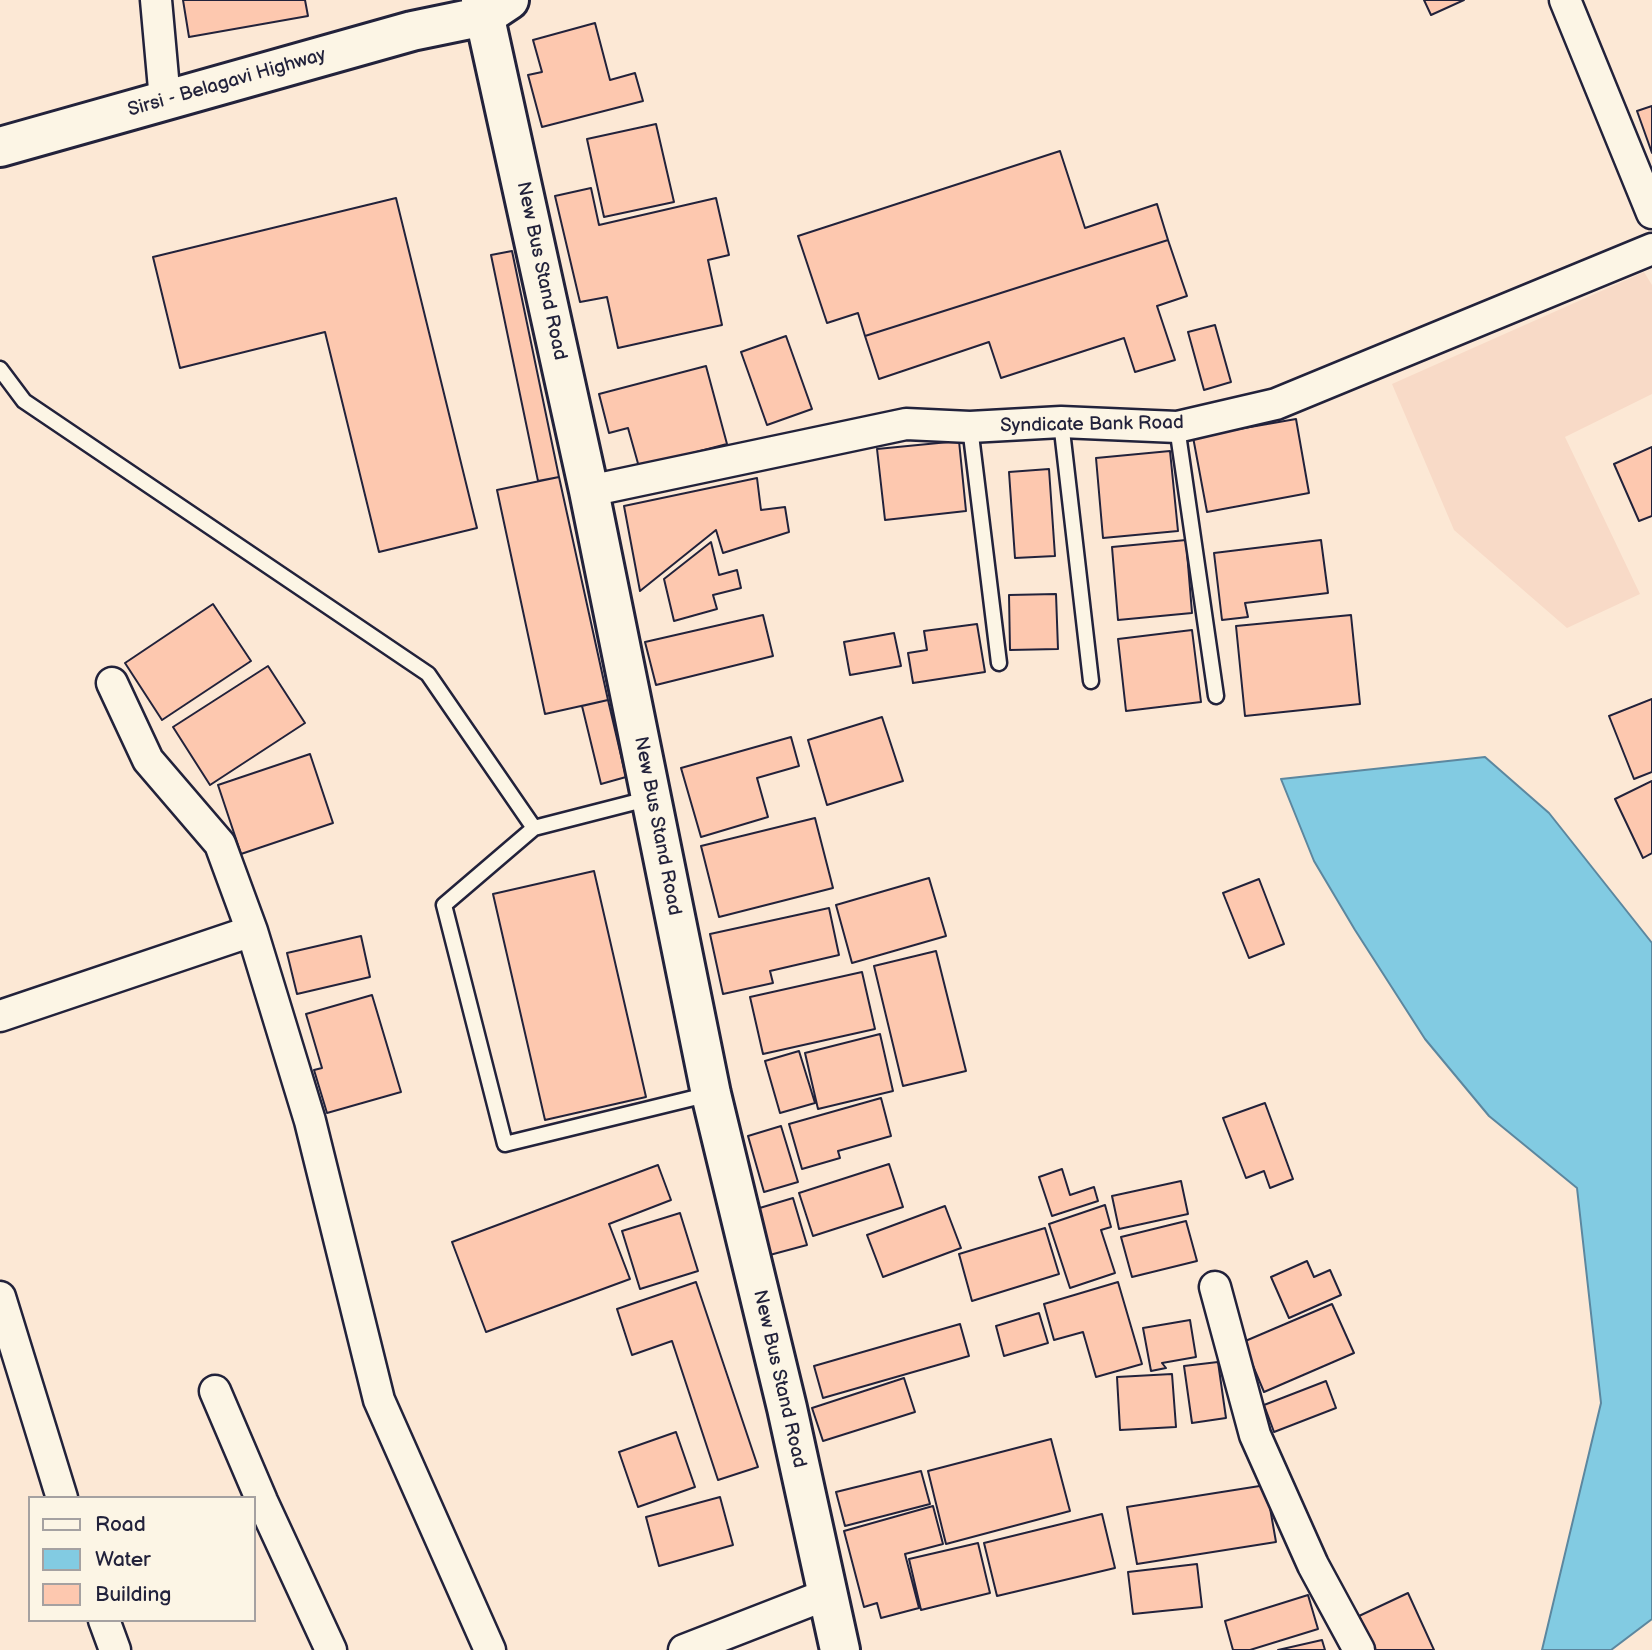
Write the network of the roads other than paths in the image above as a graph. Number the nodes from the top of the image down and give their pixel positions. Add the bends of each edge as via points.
1 (156, 0) edge
2 (442, 0) edge
3 (1565, 0) edge
4 (492, 5) edge
5 (412, 31) junction
6 (165, 100) junction
7 (0, 147) edge
8 (1652, 213) edge
9 (1652, 249) edge
10 (0, 369) edge
11 (1060, 422) junction
12 (970, 427) junction
13 (1177, 427) junction
14 (589, 491) junction
15 (999, 663) dead end
16 (1091, 681) dead end
17 (112, 683) dead end
18 (1216, 696) dead end
19 (652, 798) junction
20 (534, 828) junction
21 (252, 931) junction
22 (0, 1016) edge
23 (711, 1094) junction
24 (1215, 1287) dead end
25 (0, 1297) edge
26 (215, 1391) dead end
27 (61, 1496) edge
28 (828, 1594) junction
29 (105, 1622) edge
30 (115, 1650) edge
31 (331, 1650) edge
32 (490, 1650) edge
33 (684, 1650) edge
34 (839, 1650) edge
35 (1359, 1650) edge

1 - 6 street
2 - 5 main road
3 - 8 street
4 - 5 main road, Sirsi - Belagavi Highway
4 - 14 main road, New Bus Stand Road
5 - 6 main road, Sirsi - Belagavi Highway
6 - 7 main road, Sirsi - Belagavi Highway
9 - 13 street, Syndicate Bank Road via 1276,404
10 - 20 lane via 24,401 428,674
11 - 12 street, Syndicate Bank Road
11 - 13 street, Syndicate Bank Road
11 - 16 lane
12 - 14 street, Syndicate Bank Road via 905,425
12 - 15 lane
13 - 18 lane
14 - 19 main road, New Bus Stand Road
17 - 21 street via 148,760 220,844
19 - 20 lane
19 - 23 main road, New Bus Stand Road
20 - 23 lane via 444,905 505,1144
21 - 22 street
21 - 32 street via 310,1121 379,1400
23 - 28 main road, New Bus Stand Road
24 - 35 street via 1255,1435 1313,1565
25 - 27 street
26 - 31 street
28 - 33 street
28 - 34 main road, New Bus Stand Road
29 - 30 street

